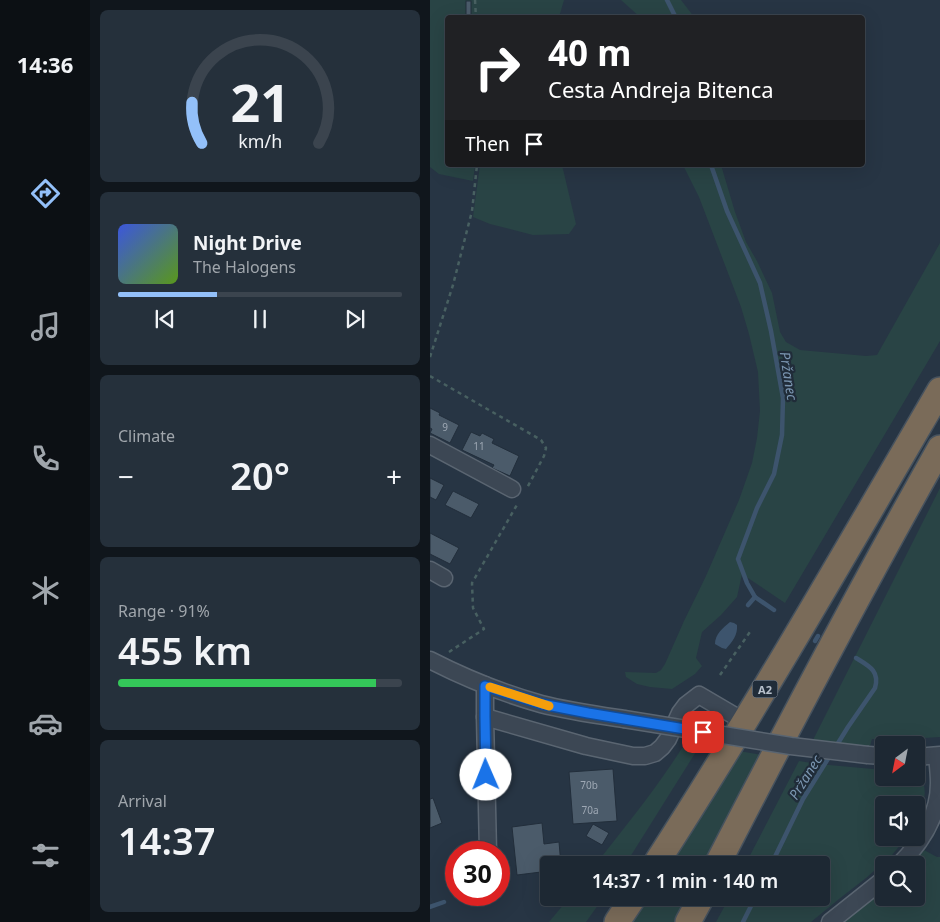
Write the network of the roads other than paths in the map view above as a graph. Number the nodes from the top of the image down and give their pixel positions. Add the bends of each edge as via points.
1 (940, 390) edge
2 (430, 445) edge
3 (940, 448) edge
4 (512, 489) dead end
5 (434, 662) edge
6 (485, 686) junction
7 (485, 717) junction
8 (745, 722) junction
9 (875, 756) edge
10 (925, 756) edge
11 (938, 756) edge
12 (488, 841) edge
13 (661, 856) edge
14 (722, 856) edge
15 (907, 856) edge
16 (875, 886) edge
17 (629, 906) edge
18 (697, 906) edge
19 (618, 922) edge
20 (688, 922) edge
21 (830, 922) edge

1 - 8 highway, A2
2 - 4 street
3 - 14 highway
5 - 6 street
6 - 7 street
6 - 9 street, bridge via 542,704 588,713
7 - 8 street via 633,756 655,753 662,747 680,713 699,695
7 - 12 street
8 - 13 highway, A2
10 - 11 street
11 - 15 street via 938,795 932,817 920,840
16 - 21 street
17 - 19 highway
18 - 20 highway

